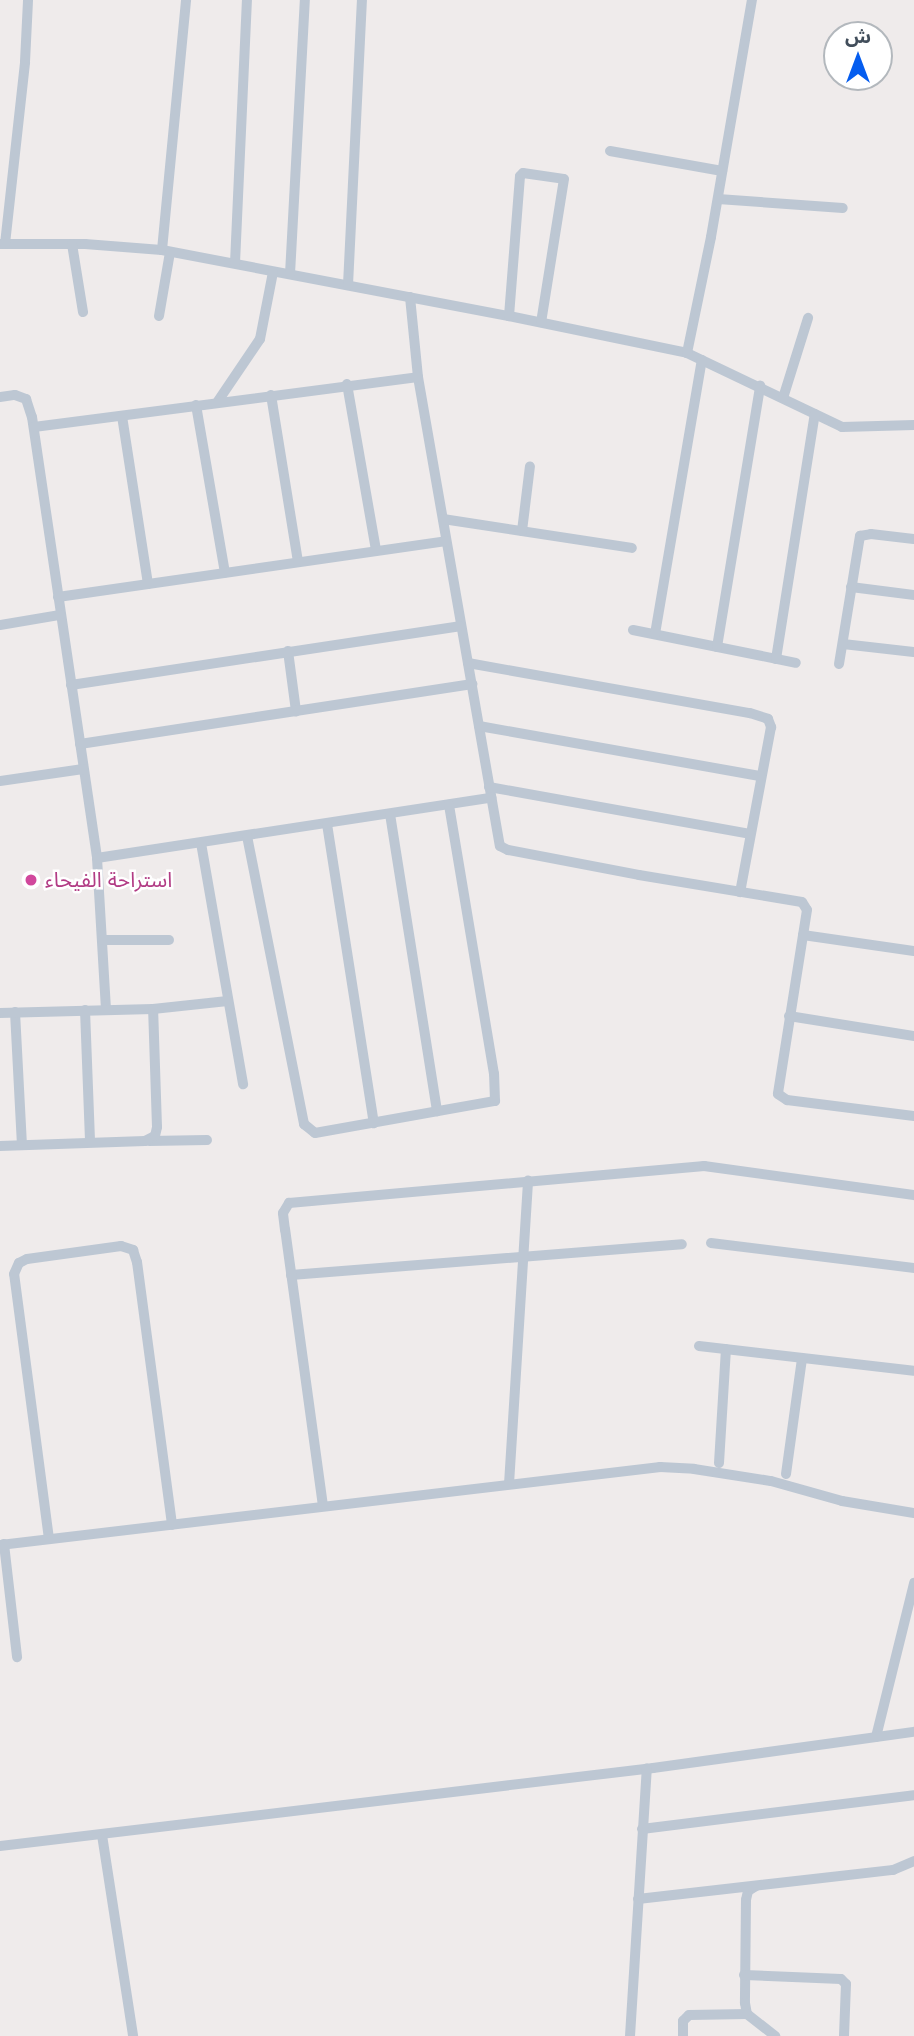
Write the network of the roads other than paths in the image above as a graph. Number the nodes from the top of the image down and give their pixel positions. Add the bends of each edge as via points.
1 (28, 0) edge
2 (186, 0) edge
3 (247, 0) edge
4 (305, 0) edge
5 (362, 0) edge
6 (752, 0) edge
7 (610, 151) dead end
8 (722, 171) junction
9 (718, 199) junction
10 (842, 208) dead end
11 (2, 244) edge
12 (72, 244) junction
13 (166, 251) junction
14 (235, 263) junction
15 (273, 272) junction
16 (290, 274) junction
17 (348, 285) junction
18 (410, 297) junction
19 (83, 312) dead end
20 (159, 316) dead end
21 (509, 316) junction
22 (808, 318) dead end
23 (541, 322) junction
24 (687, 353) junction
25 (702, 360) junction
26 (418, 377) junction
27 (347, 384) junction
28 (760, 386) junction
29 (271, 395) junction
30 (0, 397) edge
31 (783, 398) junction
32 (218, 401) junction
33 (196, 405) junction
34 (815, 414) junction
35 (122, 416) junction
36 (914, 425) edge
37 (34, 427) junction
38 (530, 466) dead end
39 (443, 519) junction
40 (522, 531) junction
41 (914, 539) edge
42 (446, 541) junction
43 (632, 548) dead end
44 (376, 551) junction
45 (298, 562) junction
46 (225, 573) junction
47 (148, 584) junction
48 (851, 587) junction
49 (914, 595) edge
50 (58, 597) junction
51 (60, 615) junction
52 (0, 625) edge
53 (460, 626) junction
54 (633, 630) dead end
55 (655, 634) junction
56 (843, 644) junction
57 (717, 647) junction
58 (288, 651) junction
59 (914, 652) edge
60 (776, 659) junction
61 (468, 663) junction
62 (796, 663) dead end
63 (839, 664) dead end
64 (472, 684) junction
65 (71, 685) junction
66 (296, 711) junction
67 (479, 726) junction
68 (79, 744) junction
69 (83, 769) junction
70 (760, 776) junction
71 (0, 781) edge
72 (489, 787) junction
73 (491, 798) junction
74 (449, 805) junction
75 (390, 814) junction
76 (327, 824) junction
77 (750, 834) junction
78 (247, 836) junction
79 (201, 844) junction
80 (97, 858) junction
81 (740, 892) junction
82 (803, 935) junction
83 (103, 940) junction
84 (169, 940) dead end
85 (914, 951) edge
86 (228, 1001) junction
87 (106, 1009) junction
88 (153, 1009) junction
89 (85, 1010) junction
90 (15, 1012) junction
91 (0, 1013) edge
92 (789, 1016) junction
93 (914, 1035) edge
94 (243, 1084) dead end
95 (437, 1111) junction
96 (914, 1116) edge
97 (374, 1123) junction
98 (207, 1140) dead end
99 (90, 1141) junction
100 (145, 1141) junction
101 (22, 1145) junction
102 (0, 1146) edge
103 (527, 1181) junction
104 (914, 1195) edge
105 (711, 1243) dead end
106 (682, 1244) dead end
107 (523, 1256) junction
108 (914, 1268) edge
109 (291, 1275) junction
110 (699, 1346) dead end
111 (726, 1349) junction
112 (802, 1358) junction
113 (914, 1371) edge
114 (719, 1463) dead end
115 (786, 1474) dead end
116 (509, 1484) junction
117 (323, 1506) junction
118 (914, 1513) edge
119 (172, 1525) junction
120 (49, 1539) junction
121 (2, 1545) edge
122 (914, 1583) edge
123 (16, 1657) dead end
124 (914, 1732) edge
125 (876, 1737) junction
126 (647, 1769) junction
127 (914, 1796) edge
128 (642, 1829) junction
129 (102, 1835) junction
130 (0, 1846) edge
131 (914, 1861) edge
132 (757, 1886) junction
133 (638, 1899) junction
134 (744, 1975) junction
135 (747, 2014) junction
136 (133, 2036) edge
137 (630, 2036) edge
138 (683, 2036) edge
139 (775, 2036) edge
140 (844, 2036) edge

1 - 11 street via 25,62
2 - 13 street
3 - 14 street
4 - 16 street
5 - 17 street
6 - 8 street
7 - 8 street
8 - 9 street
9 - 10 street
9 - 24 street
11 - 12 street
12 - 13 street
12 - 19 street
13 - 14 street
13 - 20 street
14 - 15 street
15 - 16 street
15 - 32 street via 260,339
16 - 17 street
17 - 18 street
18 - 21 street
18 - 26 street
21 - 23 street
21 - 23 street via 520,177 523,173 565,179
22 - 31 street
23 - 24 street
24 - 25 street
25 - 28 street
25 - 55 street
26 - 27 street
26 - 39 street
27 - 29 street
27 - 44 street
28 - 31 street
28 - 57 street
29 - 32 street
29 - 45 street
30 - 37 street via 26,399
31 - 34 street
32 - 33 street
33 - 35 street
33 - 46 street
34 - 36 street via 850,428
34 - 60 street
35 - 37 street
35 - 47 street
37 - 50 street
38 - 40 street
39 - 40 street
39 - 42 street
40 - 43 street
41 - 48 street via 860,536
42 - 44 street
42 - 53 street
44 - 45 street
45 - 46 street
46 - 47 street
47 - 50 street
48 - 49 street
48 - 56 street
50 - 51 street
51 - 52 street
51 - 65 street
53 - 58 street
53 - 61 street
54 - 55 street
55 - 57 street
56 - 59 street
56 - 63 street
57 - 60 street
58 - 65 street
58 - 66 street
60 - 62 street
61 - 64 street
61 - 70 street via 764,716 771,727
64 - 66 street
64 - 67 street
65 - 68 street
66 - 68 street
67 - 70 street
67 - 72 street
68 - 69 street
69 - 71 street
69 - 80 street
70 - 77 street
72 - 73 street
72 - 77 street
73 - 74 street
73 - 81 street via 503,848
74 - 75 street
74 - 95 street via 496,1096 491,1103
75 - 76 street
75 - 95 street
76 - 78 street
76 - 97 street
77 - 81 street
78 - 79 street
78 - 97 street via 304,1124 315,1133
79 - 80 street
79 - 86 street
80 - 83 street
81 - 82 street via 802,902 807,910
82 - 85 street
82 - 92 street
83 - 84 street
83 - 87 street
86 - 88 street
86 - 94 street
87 - 88 street
87 - 89 street
88 - 100 street via 157,1133
89 - 90 street
89 - 99 street
90 - 91 street
90 - 101 street
92 - 93 street
92 - 96 street via 777,1090 781,1097
95 - 97 street
98 - 100 street
99 - 100 street
99 - 101 street
101 - 102 street
103 - 104 street via 704,1166
103 - 107 street
103 - 109 street via 289,1203 283,1213
105 - 108 street
106 - 107 street
107 - 109 street
107 - 116 street
109 - 117 street
110 - 111 street
111 - 112 street
111 - 114 street
112 - 113 street
112 - 115 street
116 - 117 street
116 - 118 street via 677,1467 771,1481 842,1502
117 - 119 street
119 - 120 street
119 - 120 street via 137,1262 133,1250 121,1246 27,1259 14,1274
120 - 121 street
121 - 123 street
122 - 125 street
124 - 125 street
125 - 126 street
126 - 128 street
126 - 129 street
127 - 128 street
128 - 133 street
129 - 130 street
129 - 136 street
131 - 132 street via 893,1870
132 - 133 street
132 - 134 street via 748,1891 746,1900
133 - 137 street
134 - 135 street
134 - 140 street via 841,1979 846,1984
135 - 138 street via 689,2015 683,2021
135 - 139 street

